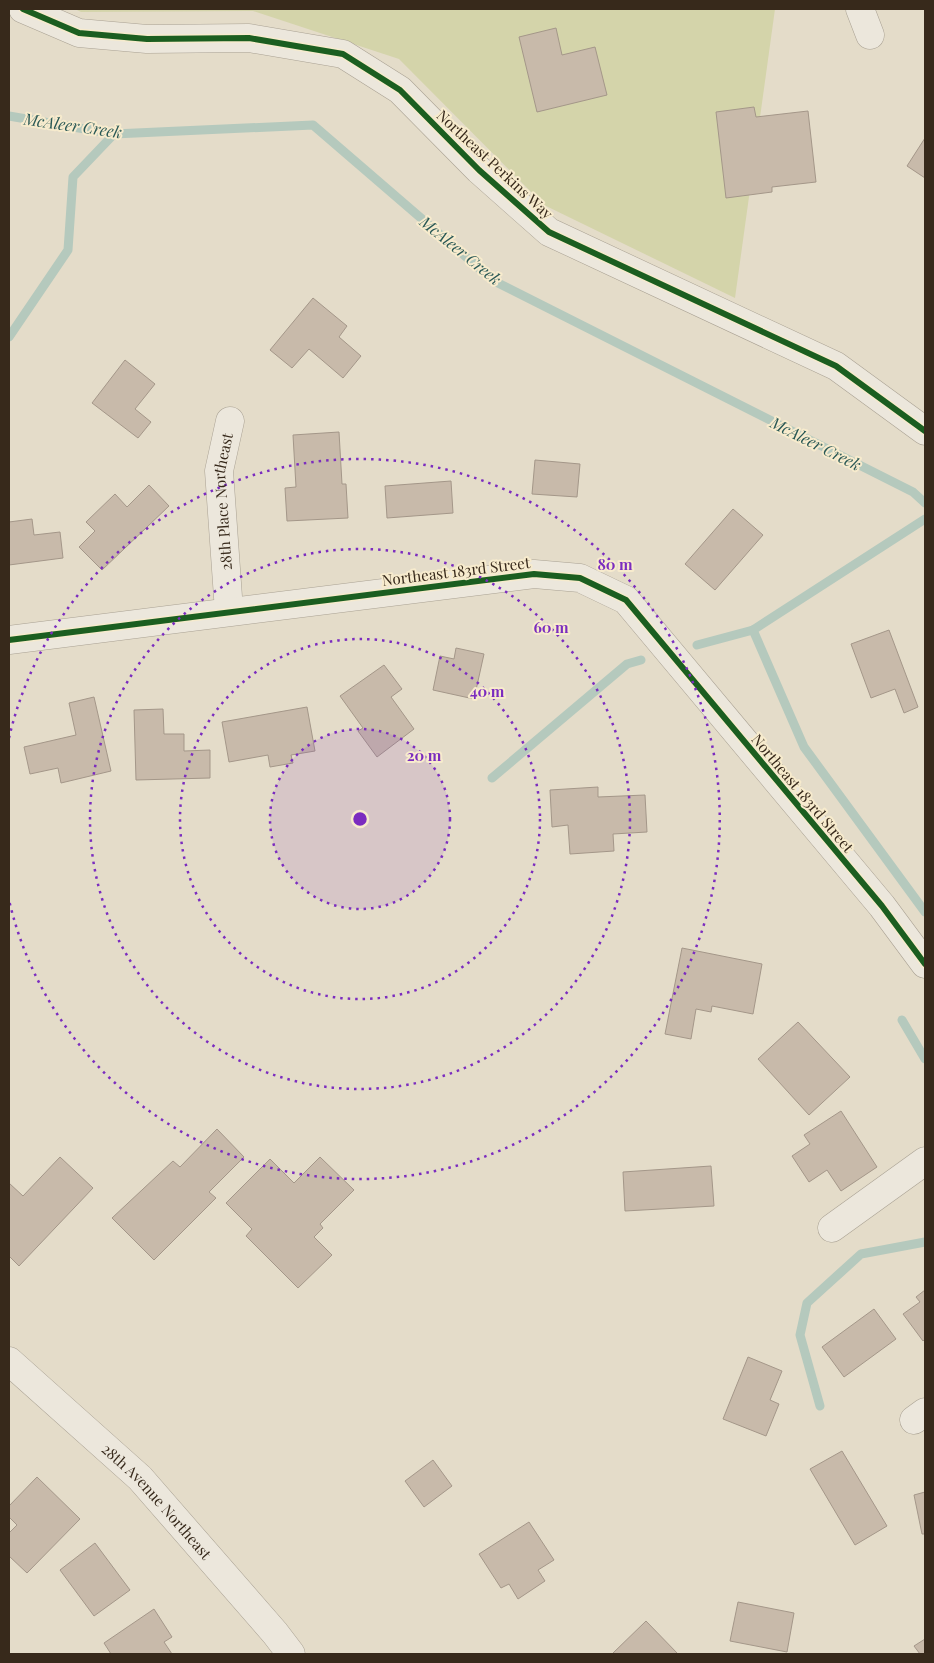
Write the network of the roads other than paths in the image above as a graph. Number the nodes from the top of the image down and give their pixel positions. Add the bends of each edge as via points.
1 (22, 9) edge
2 (860, 9) edge
3 (870, 35) dead end
4 (230, 421) dead end
5 (925, 431) edge
6 (229, 611) junction
7 (9, 640) edge
8 (925, 964) edge
9 (925, 1161) edge
10 (832, 1228) dead end
11 (9, 1361) edge
12 (291, 1654) edge

1 - 5 street, Northeast Perkins Way via 79,33 147,39 249,38 343,54 400,90 479,170 549,232 836,366
2 - 3 street
4 - 6 street, 28th Place Northeast via 219,471
6 - 7 street, Northeast 183rd Street
6 - 8 street, Northeast 183rd Street via 534,574 580,578 626,600 882,906
9 - 10 street
11 - 12 street, 28th Avenue Northeast via 140,1478

